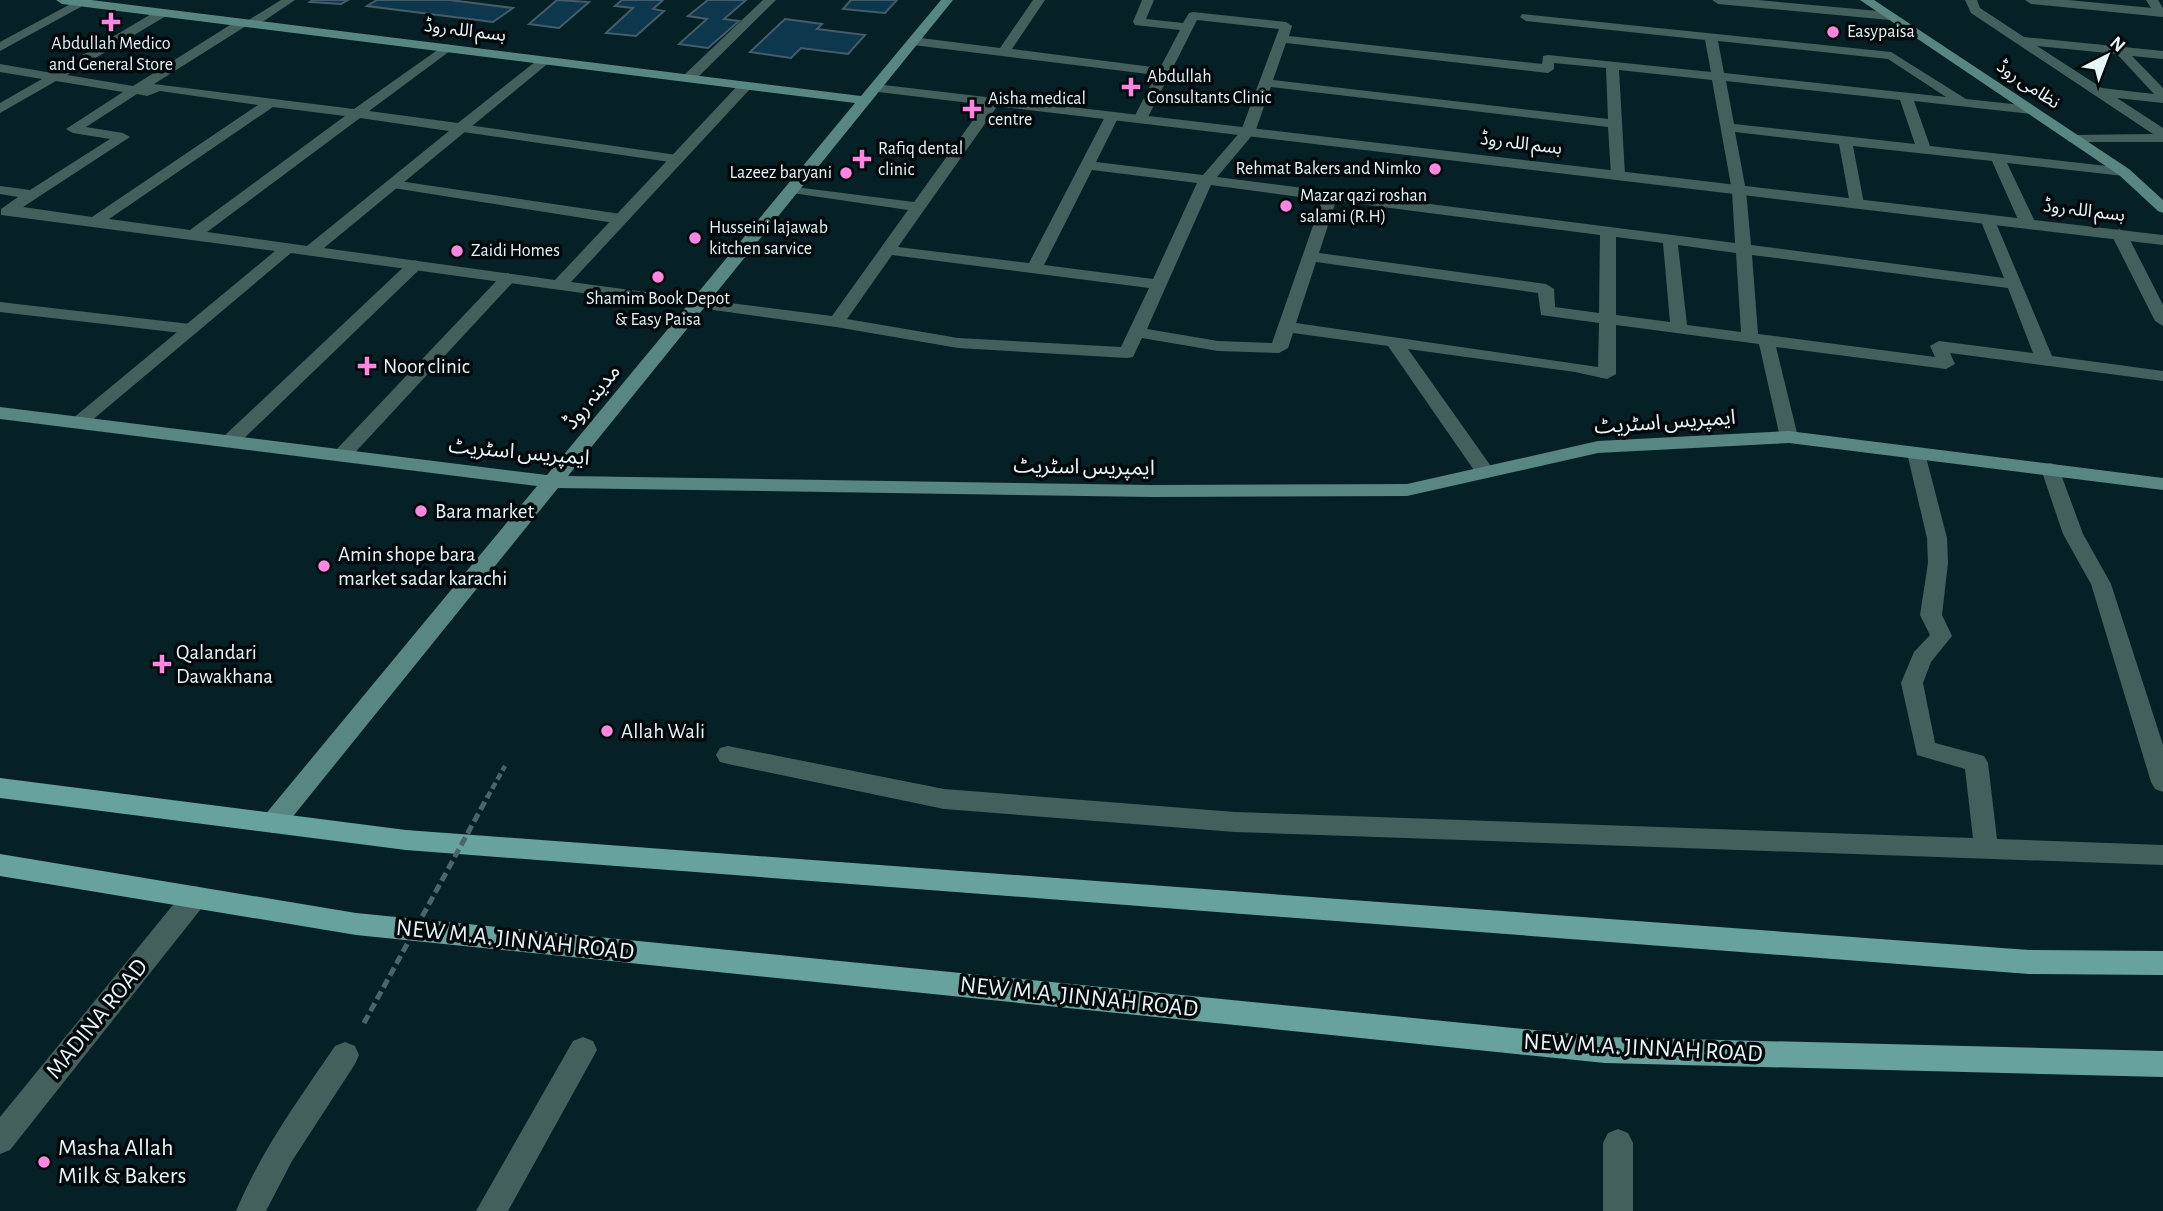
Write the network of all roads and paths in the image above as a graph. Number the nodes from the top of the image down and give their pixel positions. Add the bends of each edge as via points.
1 (62, 0) edge
2 (289, 0) edge
3 (771, 0) edge
4 (947, 0) edge
5 (1039, 0) edge
6 (1148, 0) edge
7 (1718, 0) edge
8 (1866, 0) edge
9 (1971, 0) edge
10 (2031, 0) edge
11 (2152, 0) edge
12 (82, 2) junction
13 (2073, 2) edge
14 (162, 13) junction
15 (2162, 13) edge
16 (1890, 16) junction
17 (1526, 17) dead end
18 (246, 23) junction
19 (1187, 27) junction
20 (1711, 36) junction
21 (1283, 38) junction
22 (2019, 40) junction
23 (913, 41) junction
24 (0, 47) edge
25 (446, 48) junction
26 (2121, 51) junction
27 (1004, 52) junction
28 (2163, 55) edge
29 (545, 61) junction
30 (1612, 65) junction
31 (0, 68) edge
32 (1164, 72) junction
33 (53, 77) junction
34 (1718, 77) junction
35 (689, 78) junction
36 (1267, 83) junction
37 (745, 86) junction
38 (136, 90) junction
39 (2098, 92) junction
40 (869, 94) junction
41 (1905, 96) junction
42 (2163, 98) edge
43 (271, 102) junction
44 (993, 102) junction
45 (1965, 103) junction
46 (0, 109) edge
47 (2031, 110) junction
48 (358, 114) junction
49 (1112, 116) junction
50 (1140, 119) junction
51 (1615, 124) junction
52 (1727, 127) junction
53 (461, 128) junction
54 (1248, 132) junction
55 (2163, 136) edge
56 (2074, 139) junction
57 (1845, 140) junction
58 (1924, 149) junction
59 (1997, 157) junction
60 (677, 159) junction
61 (1087, 165) junction
62 (2124, 172) junction
63 (1618, 175) junction
64 (1205, 182) junction
65 (392, 184) junction
66 (792, 189) junction
67 (0, 191) edge
68 (1739, 191) junction
69 (32, 195) junction
70 (1331, 197) junction
71 (1857, 204) junction
72 (919, 207) junction
73 (2163, 208) edge
74 (4, 213) edge
75 (621, 219) junction
76 (1988, 219) junction
77 (93, 222) junction
78 (2028, 224) junction
79 (1608, 232) junction
80 (2119, 234) junction
81 (193, 235) junction
82 (1670, 240) junction
83 (2163, 240) edge
84 (288, 248) junction
85 (1742, 248) junction
86 (886, 250) junction
87 (311, 251) junction
88 (1309, 256) junction
89 (415, 265) junction
90 (1034, 268) junction
91 (508, 278) junction
92 (1157, 284) junction
93 (2015, 284) junction
94 (559, 285) junction
95 (698, 304) junction
96 (0, 307) edge
97 (1608, 319) junction
98 (2163, 321) edge
99 (836, 323) junction
100 (1286, 327) junction
101 (1679, 328) junction
102 (190, 329) junction
103 (1136, 332) junction
104 (1758, 338) junction
105 (1394, 342) junction
106 (2045, 360) junction
107 (2163, 376) edge
108 (0, 413) edge
109 (78, 423) junction
110 (1789, 437) junction
111 (229, 442) junction
112 (1916, 453) junction
113 (342, 455) junction
114 (2050, 469) junction
115 (1485, 472) junction
116 (552, 482) junction
117 (2163, 484) edge
118 (2156, 741) edge
119 (729, 755) dead end
120 (505, 766) dead end
121 (2163, 782) edge
122 (0, 788) edge
123 (273, 823) junction
124 (1986, 848) junction
125 (2163, 855) edge
126 (0, 864) edge
127 (195, 897) junction
128 (2163, 963) edge
129 (364, 1023) dead end
130 (583, 1050) dead end
131 (345, 1055) dead end
132 (2163, 1064) edge
133 (0, 1140) edge
134 (1618, 1143) dead end
135 (251, 1211) edge
136 (491, 1211) edge
137 (1618, 1211) edge

1 - 12 street, بسم اللہ روڈ
2 - 18 street
3 - 35 street
4 - 23 street, مدینہ روڈ
5 - 27 street
6 - 19 street via 1139,22
7 - 16 street
8 - 16 street, نظامی روڈ
9 - 22 street via 1975,10
10 - 13 street
11 - 15 street
12 - 14 street, بسم اللہ روڈ
12 - 24 street
13 - 15 street
14 - 18 street, بسم اللہ روڈ
14 - 33 street
16 - 47 street, نظامی روڈ
17 - 20 street
18 - 25 street, بسم اللہ روڈ
18 - 38 street
19 - 21 street via 1193,16 1286,26
19 - 32 street
20 - 34 street
20 - 45 street via 1891,56
21 - 30 street via 1548,69 1548,59
21 - 36 street
22 - 26 street
22 - 39 street
23 - 27 street
23 - 40 street, مدینہ روڈ
25 - 29 street, بسم اللہ روڈ
25 - 48 street
26 - 28 street
26 - 42 street
27 - 32 street
29 - 35 street, بسم اللہ روڈ
29 - 53 street
30 - 34 street
30 - 51 street
31 - 33 street
32 - 50 street
33 - 38 street
33 - 46 street
34 - 41 street
34 - 52 street
35 - 37 street, بسم اللہ روڈ
36 - 51 street
36 - 54 street
37 - 40 street, بسم اللہ روڈ
37 - 60 street
38 - 43 street via 158,87
38 - 69 street via 73,129 123,137
39 - 42 street
39 - 55 street
40 - 44 street, بسم اللہ روڈ
40 - 66 street, مدینہ روڈ
41 - 45 street
41 - 58 street
43 - 48 street
43 - 77 street
44 - 49 street, بسم اللہ روڈ
44 - 72 street
45 - 47 street
47 - 56 street, نظامی روڈ
48 - 53 street
48 - 81 street
49 - 50 street, بسم اللہ روڈ
49 - 61 street
50 - 54 street, بسم اللہ روڈ
51 - 63 street
52 - 57 street
52 - 68 street
53 - 60 street
53 - 65 street
54 - 63 street, بسم اللہ روڈ
54 - 64 street
55 - 56 street
56 - 62 street, نظامی روڈ
57 - 58 street
57 - 71 street
58 - 59 street
59 - 62 street
59 - 78 street
60 - 75 street
61 - 64 street
61 - 90 street
62 - 73 street, نظامی روڈ
63 - 68 street, بسم اللہ روڈ
64 - 70 street
64 - 92 street
65 - 75 street
65 - 87 street
66 - 72 street
66 - 95 street, مدینہ روڈ
67 - 69 street
68 - 71 street, بسم اللہ روڈ
68 - 85 street
69 - 74 street
70 - 79 street
70 - 88 street
71 - 76 street, بسم اللہ روڈ
72 - 86 street
74 - 77 street
75 - 94 street
76 - 78 street, بسم اللہ روڈ
76 - 93 street
77 - 81 street
78 - 80 street, بسم اللہ روڈ
79 - 82 street
79 - 97 street
80 - 83 street, بسم اللہ روڈ
80 - 98 street
81 - 84 street
82 - 85 street
82 - 101 street
84 - 87 street
84 - 102 street
85 - 93 street
85 - 104 street
86 - 90 street
86 - 99 street
87 - 89 street
88 - 97 street via 1546,289 1547,310
88 - 100 street
89 - 91 street
89 - 111 street
90 - 92 street
91 - 94 street
91 - 113 street
92 - 103 street
93 - 106 street
94 - 95 street
95 - 99 street
95 - 116 street, مدینہ روڈ
96 - 102 street
97 - 101 street
97 - 105 street via 1607,374
99 - 103 street via 958,343 1127,354
100 - 103 street via 1279,348 1218,346
100 - 105 street
101 - 104 street
102 - 109 street
104 - 106 street via 1946,363 1939,346
104 - 110 street
105 - 115 street
106 - 107 street
108 - 109 street, ایمپریس اسٹریٹ
109 - 111 street, ایمپریس اسٹریٹ
110 - 112 street, ایمپریس اسٹریٹ
110 - 115 street, ایمپریس اسٹریٹ via 1598,447
111 - 113 street, ایمپریس اسٹریٹ
112 - 114 street, ایمپریس اسٹریٹ
112 - 124 street via 1937,538 1931,615 1941,636 1922,658 1912,683 1925,750 1976,763
113 - 116 street, ایمپریس اسٹریٹ
114 - 117 street, ایمپریس اسٹریٹ
114 - 118 street via 2073,534 2101,584
115 - 116 street, ایمپریس اسٹریٹ via 1407,491
116 - 123 street, مدینہ روڈ
118 - 121 street
119 - 124 street via 944,799 1234,822
120 - 129 path, bridge
122 - 123 main road
123 - 128 main road via 406,840 1987,959
124 - 125 street
126 - 127 main road, NEW M.A. JINNAH ROAD
127 - 132 main road, NEW M.A. JINNAH ROAD via 356,924 1605,1050
127 - 133 street, MADINA ROAD
130 - 136 street
131 - 135 street via 290,1139
134 - 137 street

